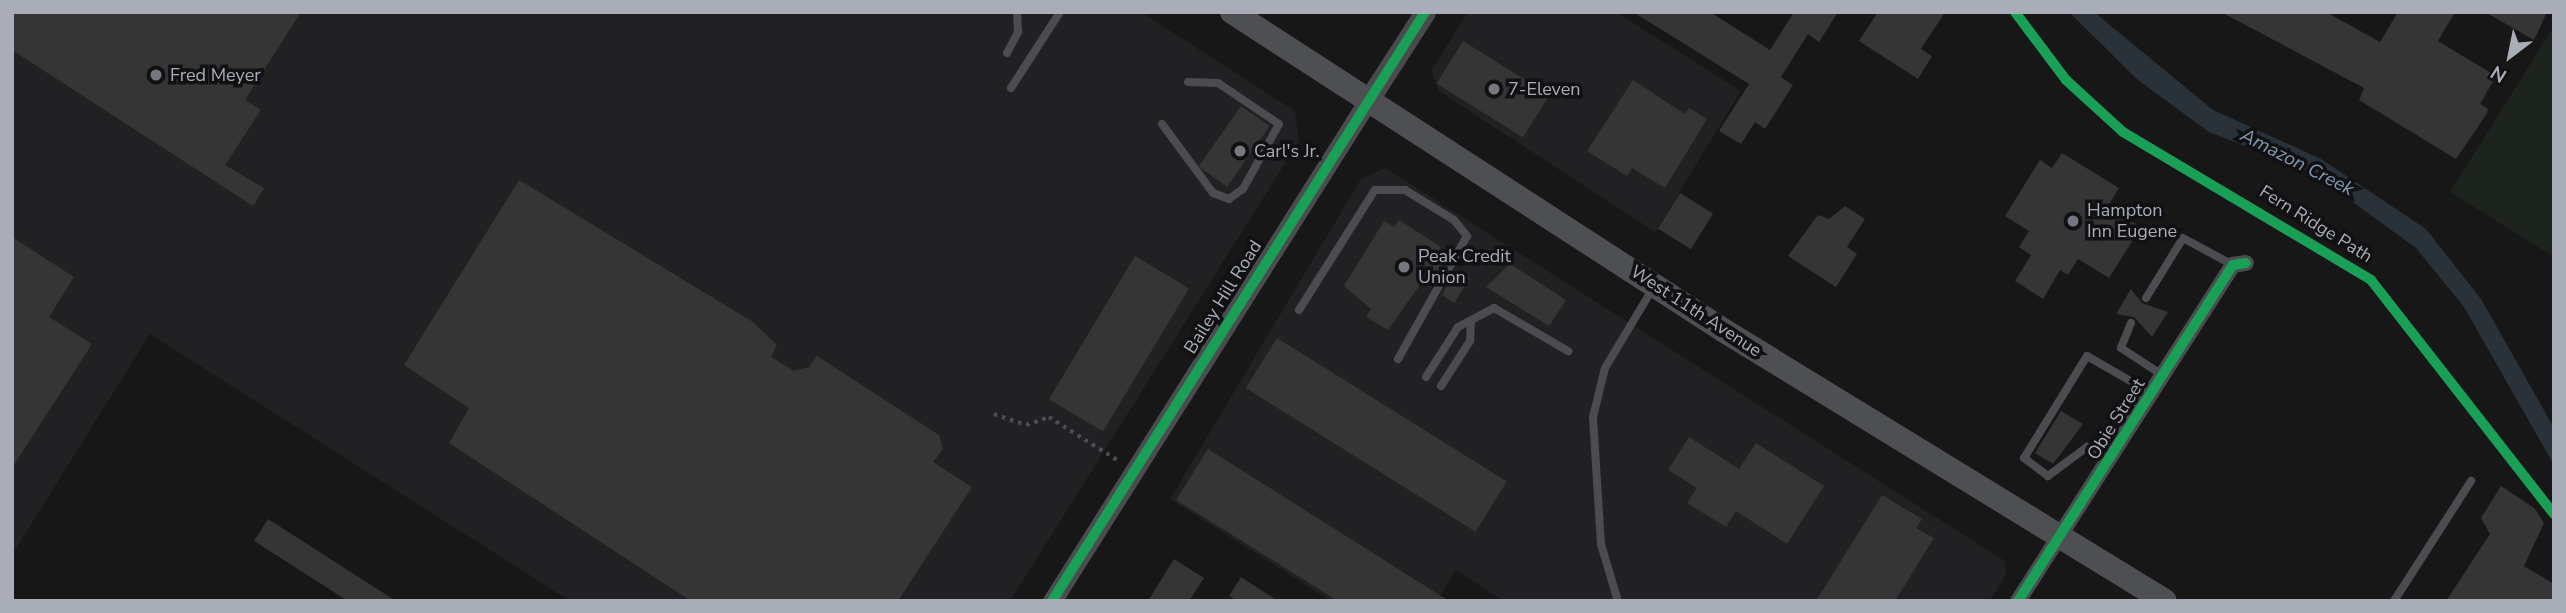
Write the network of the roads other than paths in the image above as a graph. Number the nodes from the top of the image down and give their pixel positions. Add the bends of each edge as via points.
1 (1017, 12) edge
2 (1060, 12) edge
3 (1232, 12) edge
4 (1425, 12) edge
5 (1007, 53) dead end
6 (1188, 82) dead end
7 (1011, 88) dead end
8 (1368, 99) junction
9 (1162, 124) dead end
10 (2240, 264) joint
11 (1655, 285) junction
12 (2146, 298) dead end
13 (1299, 310) dead end
14 (1471, 323) junction
15 (2131, 323) dead end
16 (1568, 351) dead end
17 (1398, 359) dead end
18 (2164, 376) junction
19 (1426, 377) dead end
20 (1441, 386) dead end
21 (2153, 394) junction
22 (2112, 461) junction
23 (2471, 481) dead end
24 (2058, 538) junction
25 (1617, 598) dead end
26 (1052, 601) edge
27 (2018, 601) edge
28 (2165, 601) edge
29 (2394, 601) edge

1 - 5 lane via 1018,32
2 - 7 lane
3 - 8 main road, West 11th Avenue
4 - 8 main road, Bailey Hill Road
6 - 9 lane via 1218,83 1279,124 1243,189 1220,199
8 - 11 main road, West 11th Avenue
8 - 26 street, Bailey Hill Road
10 - 12 lane via 2183,239
10 - 18 street, Obie Street
11 - 24 main road, West 11th Avenue
11 - 25 lane via 1605,368 1593,417 1601,544
13 - 17 lane via 1375,190 1405,190 1454,220 1467,236
14 - 16 lane via 1485,311 1502,310
14 - 19 lane via 1458,327
14 - 20 lane via 1470,341
15 - 18 lane via 2121,348
18 - 21 street, Obie Street
21 - 22 street, Obie Street
21 - 22 lane via 2087,356 2024,458 2048,476 2087,447
22 - 24 street, Obie Street
23 - 29 lane
24 - 27 street, Obie Street
24 - 28 main road, West 11th Avenue

